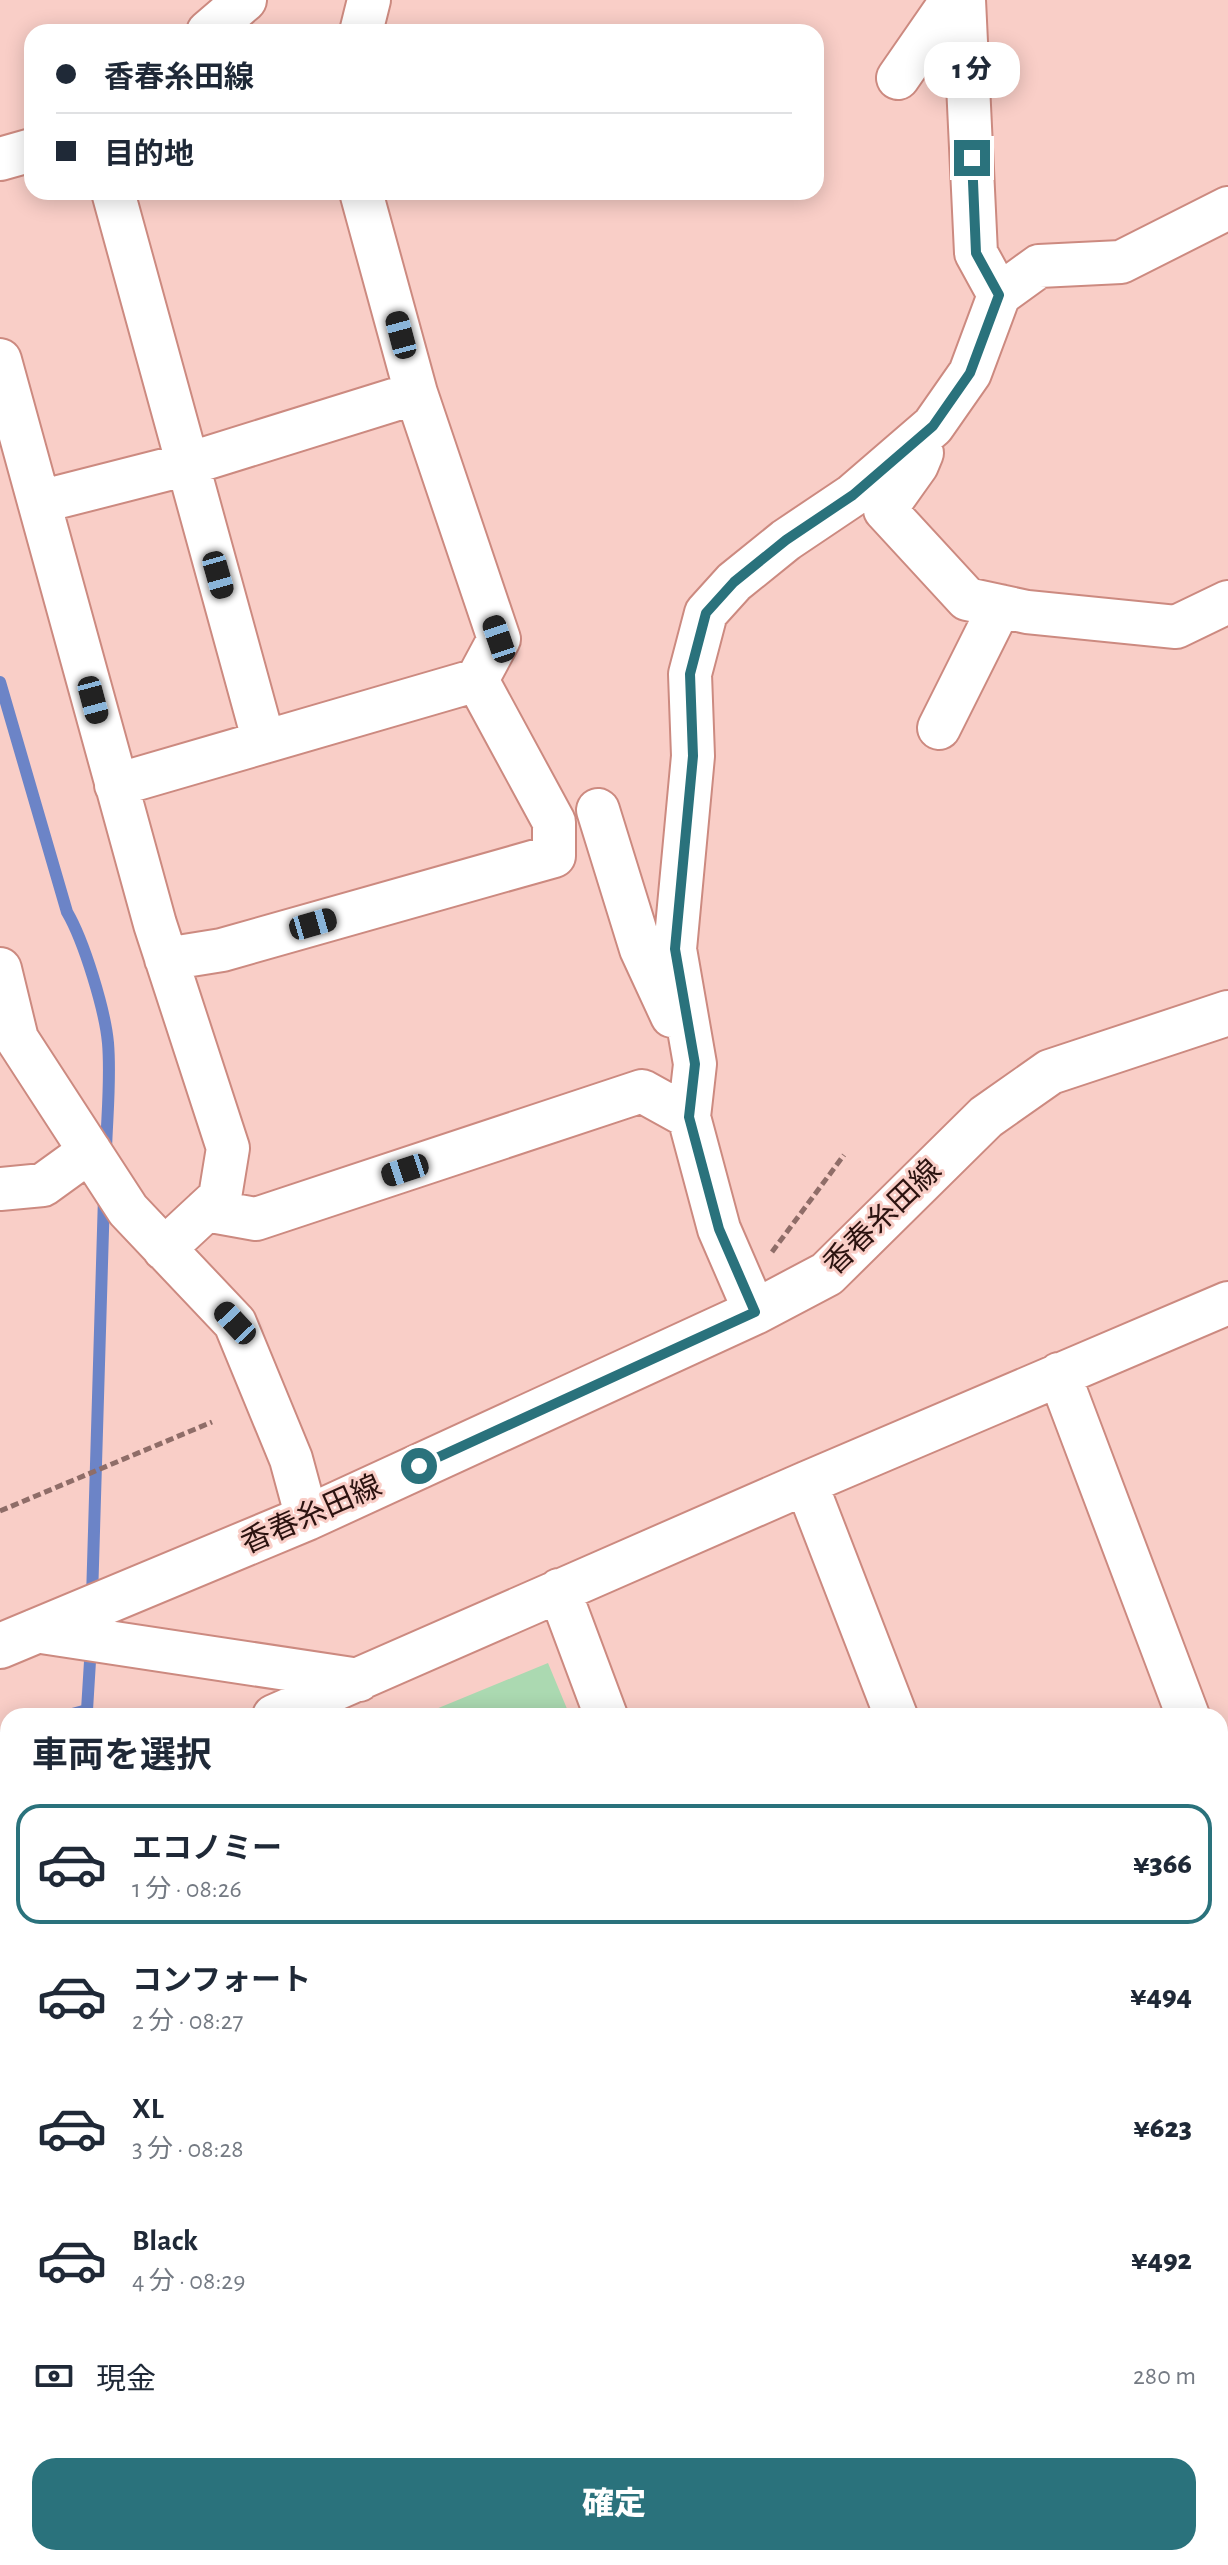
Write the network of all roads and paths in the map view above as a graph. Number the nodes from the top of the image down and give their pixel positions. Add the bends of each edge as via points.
1 (245, 0) edge
2 (369, 0) edge
3 (952, 0) edge
4 (964, 0) edge
5 (217, 24) edge
6 (363, 24) edge
7 (898, 78) dead end
8 (24, 152) edge
9 (0, 159) edge
10 (115, 200) edge
11 (363, 200) edge
12 (1228, 208) edge
13 (999, 295) junction
14 (0, 360) edge
15 (416, 393) junction
16 (933, 426) junction
17 (188, 464) junction
18 (39, 502) junction
19 (1228, 602) edge
20 (1000, 606) junction
21 (477, 680) junction
22 (939, 728) dead end
23 (264, 742) junction
24 (116, 785) junction
25 (598, 810) dead end
26 (166, 959) junction
27 (0, 969) edge
28 (1228, 1013) edge
29 (695, 1064) junction
30 (689, 1117) junction
31 (90, 1151) junction
32 (844, 1155) dead end
33 (0, 1189) edge
34 (206, 1210) junction
35 (164, 1249) junction
36 (750, 1300) junction
37 (1228, 1303) edge
38 (1059, 1374) junction
39 (212, 1422) dead end
40 (806, 1483) junction
41 (0, 1511) edge
42 (307, 1518) junction
43 (559, 1590) junction
44 (18, 1639) edge
45 (360, 1680) junction
46 (293, 1708) edge
47 (603, 1708) edge
48 (893, 1708) edge
49 (1185, 1708) edge

1 - 5 street
2 - 6 street
3 - 7 street
4 - 13 street via 976,253
8 - 9 street
10 - 17 street
11 - 15 street
12 - 13 street via 1121,262 1039,266
13 - 16 street via 970,373
14 - 18 street
15 - 17 street
15 - 21 street via 499,639
16 - 20 street via 917,465 885,510 967,599
16 - 29 street via 853,495 734,582 706,613 690,674 693,756 675,949
17 - 18 street
17 - 23 street
18 - 24 street
19 - 20 street via 1176,627
20 - 22 street
21 - 23 street
21 - 26 street via 554,822 554,856 222,950
23 - 24 street
24 - 26 street
25 - 29 street via 641,949
26 - 34 street via 228,1148 220,1197
27 - 31 street via 17,1039
28 - 36 main road, 香春糸田線 via 1050,1072 986,1117 827,1274
29 - 30 street
30 - 34 street via 642,1091 256,1219
30 - 36 street via 719,1229
31 - 33 street via 43,1185
31 - 35 street via 128,1210
32 - 36 path
34 - 35 street
35 - 42 street via 235,1323 291,1459
36 - 42 main road, 香春糸田線
37 - 38 street
38 - 40 street
38 - 49 street
39 - 41 path
40 - 43 street
40 - 48 street
42 - 44 main road, 香春糸田線
43 - 45 street
43 - 47 street
44 - 45 street
45 - 46 street

